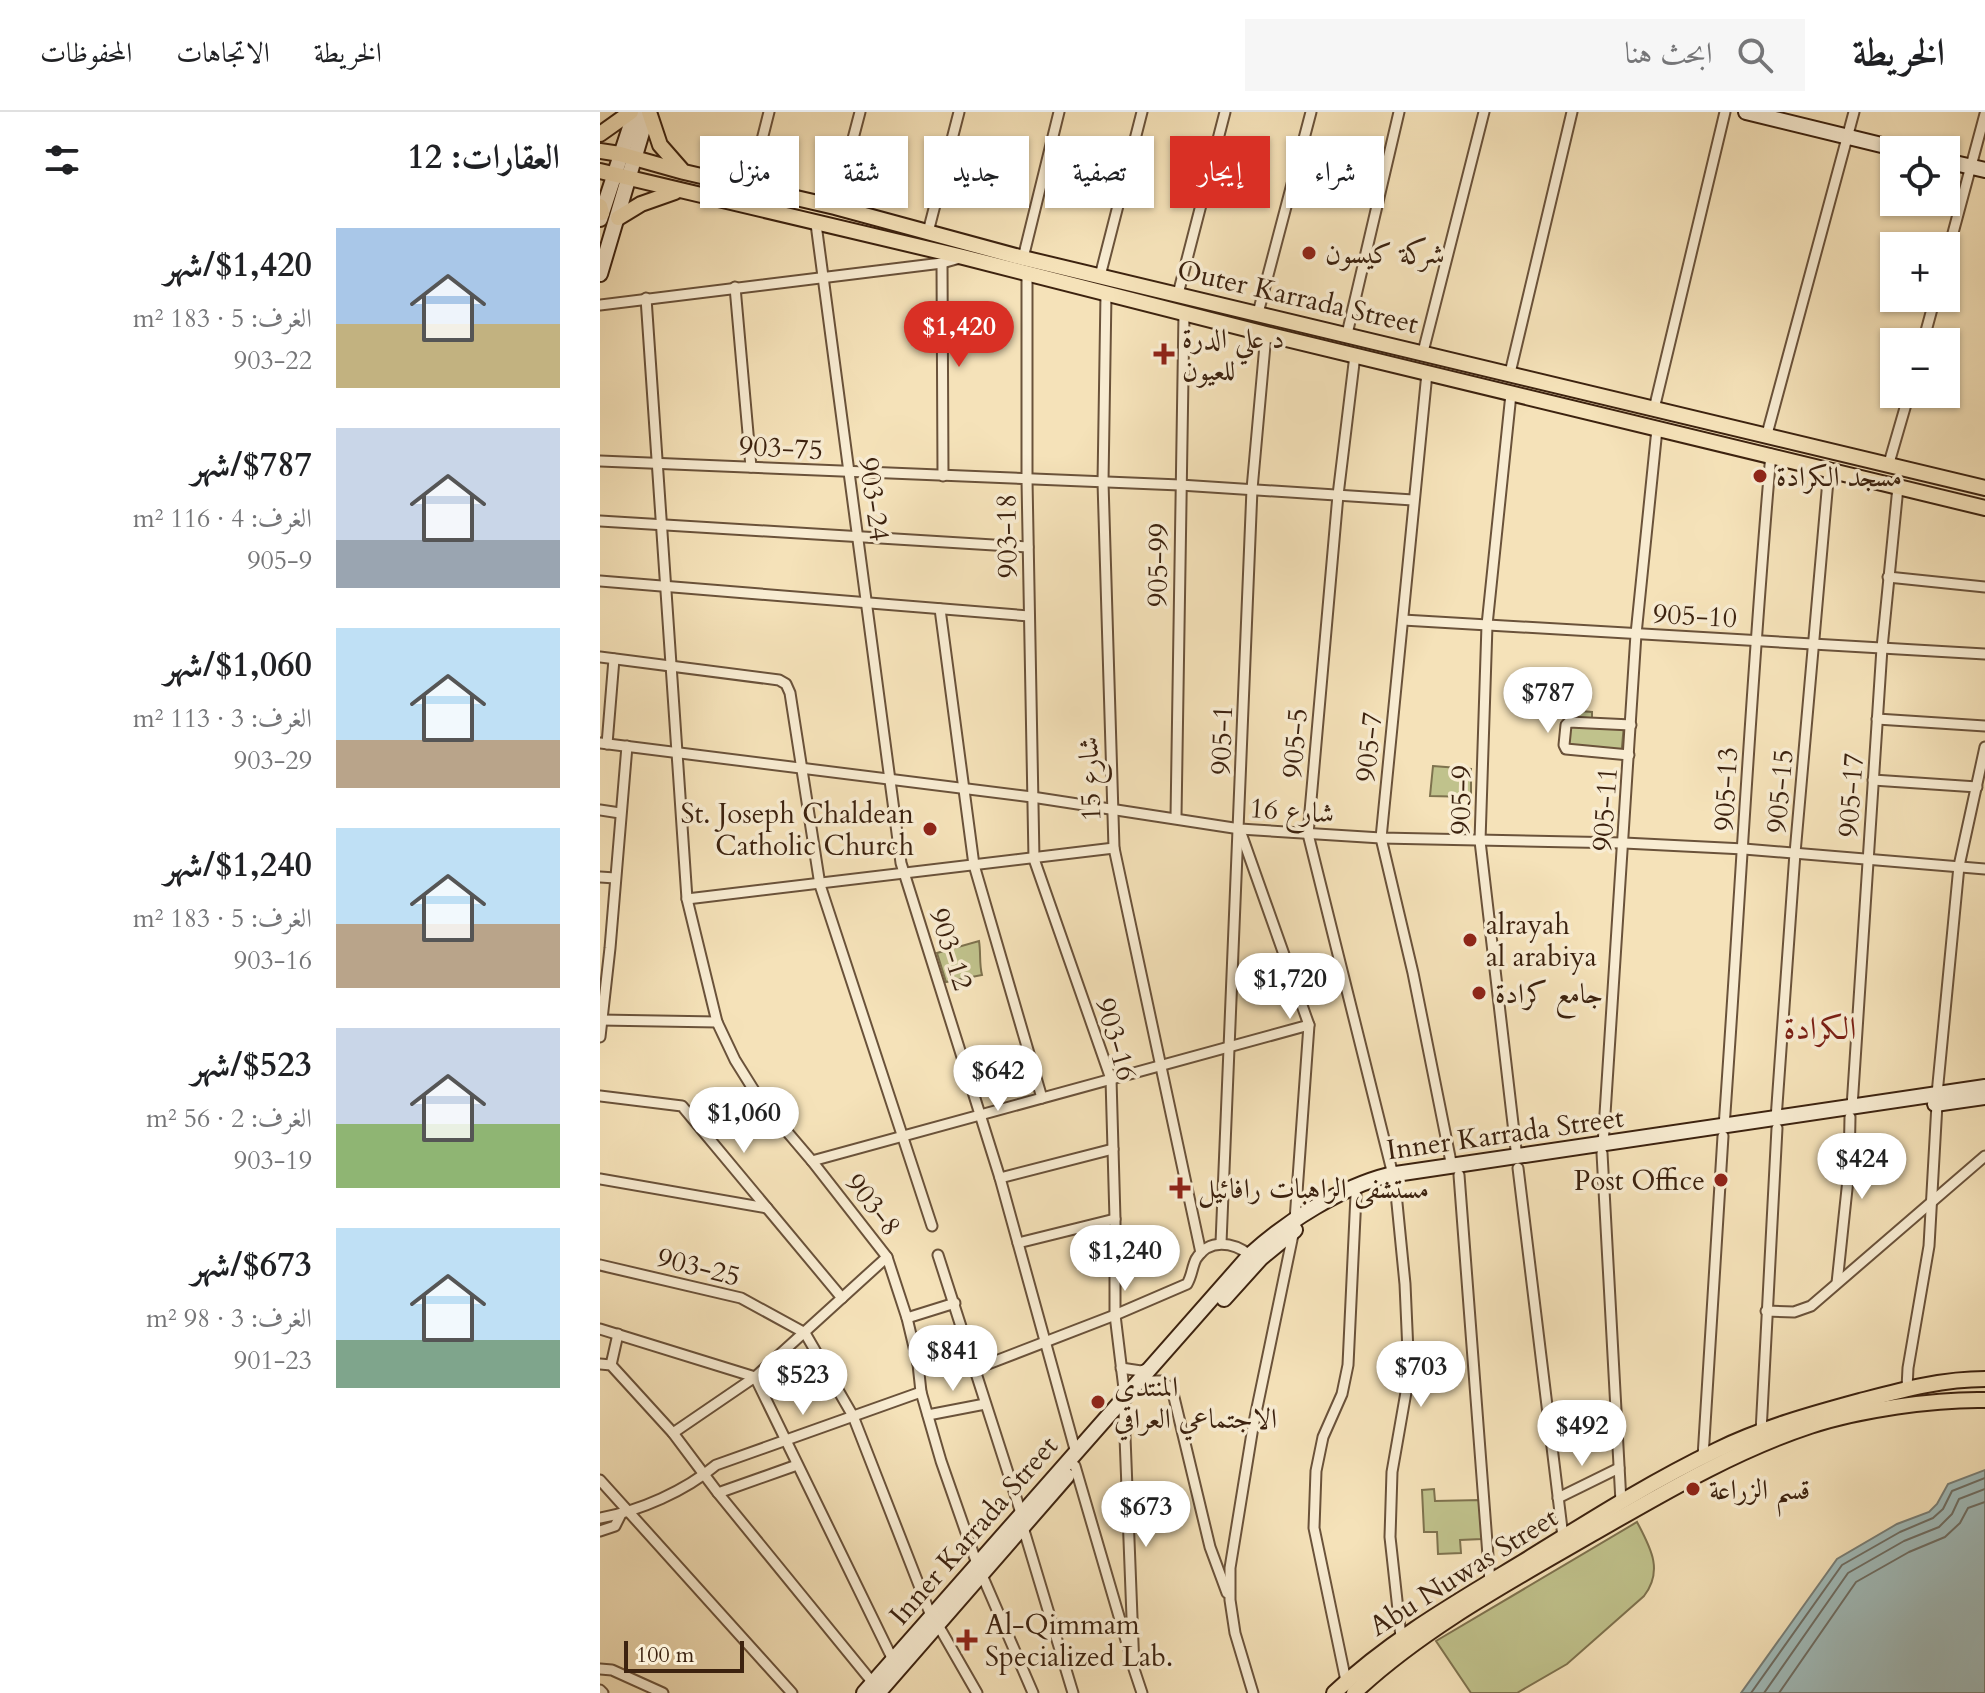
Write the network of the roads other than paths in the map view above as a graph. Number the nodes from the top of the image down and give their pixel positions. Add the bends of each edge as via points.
1 (633, 112) edge
2 (649, 112) edge
3 (769, 112) edge
4 (860, 112) edge
5 (959, 112) edge
6 (1059, 112) edge
7 (1142, 112) edge
8 (1225, 112) edge
9 (1311, 112) edge
10 (1399, 112) edge
11 (1484, 112) edge
12 (1572, 112) edge
13 (1725, 112) edge
14 (1746, 112) edge
15 (1854, 112) edge
16 (1985, 114) edge
17 (600, 134) edge
18 (763, 136) edge
19 (854, 136) edge
20 (1849, 137) junction
21 (1880, 145) edge
22 (600, 151) edge
23 (600, 164) edge
24 (613, 166) edge
25 (633, 168) junction
26 (1978, 168) edge
27 (684, 172) junction
28 (700, 176) edge
29 (679, 191) junction
30 (839, 208) edge
31 (601, 213) edge
32 (618, 218) junction
33 (816, 224) junction
34 (928, 232) junction
35 (1955, 232) edge
36 (963, 257) junction
37 (1023, 258) junction
38 (942, 263) junction
39 (600, 274) edge
40 (1027, 275) junction
41 (1100, 276) junction
42 (824, 277) junction
43 (735, 287) junction
44 (1106, 294) junction
45 (1178, 294) junction
46 (646, 298) junction
47 (600, 305) edge
48 (1258, 313) junction
49 (1184, 314) junction
50 (1266, 334) junction
51 (1347, 334) junction
52 (1423, 352) junction
53 (1355, 355) junction
54 (1427, 373) junction
55 (1510, 373) junction
56 (1511, 394) junction
57 (1905, 408) edge
58 (1654, 409) junction
59 (1657, 429) junction
60 (1767, 434) junction
61 (1771, 454) junction
62 (600, 461) edge
63 (1889, 463) junction
64 (657, 464) junction
65 (751, 467) junction
66 (1829, 469) junction
67 (850, 472) junction
68 (943, 476) junction
69 (1027, 480) junction
70 (1103, 482) junction
71 (1180, 485) junction
72 (1898, 487) junction
73 (1985, 488) edge
74 (1252, 489) junction
75 (1338, 495) junction
76 (1413, 500) junction
77 (1985, 508) edge
78 (600, 521) edge
79 (662, 524) junction
80 (858, 536) junction
81 (1028, 547) junction
82 (1888, 577) junction
83 (600, 581) edge
84 (665, 586) junction
85 (1985, 587) edge
86 (866, 602) junction
87 (940, 609) junction
88 (1029, 616) junction
89 (1403, 620) junction
90 (1487, 625) junction
91 (1636, 634) junction
92 (1754, 641) junction
93 (1815, 644) junction
94 (1882, 648) junction
95 (1985, 654) edge
96 (600, 657) edge
97 (614, 659) junction
98 (669, 664) junction
99 (1877, 719) junction
100 (1631, 725) junction
101 (1985, 726) edge
102 (604, 744) edge
103 (627, 746) junction
104 (1985, 747) edge
105 (678, 753) junction
106 (1629, 755) junction
107 (803, 769) junction
108 (889, 780) junction
109 (1873, 780) junction
110 (1977, 787) junction
111 (963, 790) junction
112 (1032, 797) junction
113 (1111, 808) junction
114 (600, 810) edge
115 (620, 813) junction
116 (1176, 817) junction
117 (1240, 829) junction
118 (1308, 834) junction
119 (1381, 838) junction
120 (1480, 841) junction
121 (1624, 843) junction
122 (1114, 848) junction
123 (1744, 849) junction
124 (1795, 853) junction
125 (1867, 858) junction
126 (1034, 859) junction
127 (974, 865) junction
128 (1959, 866) junction
129 (1985, 869) edge
130 (904, 873) junction
131 (600, 877) edge
132 (615, 878) junction
133 (820, 885) junction
134 (687, 899) junction
135 (605, 948) edge
136 (602, 1020) edge
137 (717, 1022) junction
138 (1309, 1025) junction
139 (600, 1037) edge
140 (1229, 1047) junction
141 (1160, 1065) junction
142 (1111, 1079) junction
143 (1985, 1087) edge
144 (600, 1096) edge
145 (1985, 1097) edge
146 (1042, 1098) junction
147 (1937, 1099) junction
148 (1851, 1112) junction
149 (982, 1116) junction
150 (1777, 1123) junction
151 (1724, 1131) junction
152 (902, 1135) junction
153 (1113, 1149) junction
154 (1602, 1149) junction
155 (1985, 1156) edge
156 (812, 1161) junction
157 (1518, 1163) junction
158 (1456, 1171) junction
159 (1000, 1178) junction
160 (600, 1179) edge
161 (1394, 1179) junction
162 (1356, 1195) junction
163 (1931, 1201) junction
164 (767, 1208) junction
165 (1115, 1219) junction
166 (1294, 1225) junction
167 (932, 1226) dead end
168 (1018, 1243) junction
169 (1221, 1243) junction
170 (1201, 1253) junction
171 (938, 1255) dead end
172 (1250, 1255) junction
173 (887, 1257) junction
174 (600, 1265) edge
175 (1837, 1283) junction
176 (842, 1298) junction
177 (955, 1303) junction
178 (1766, 1311) junction
179 (1115, 1315) junction
180 (907, 1318) junction
181 (600, 1329) edge
182 (805, 1333) junction
183 (618, 1334) junction
184 (1044, 1343) junction
185 (969, 1352) junction
186 (600, 1364) edge
187 (918, 1364) junction
188 (611, 1365) junction
189 (1121, 1368) junction
190 (975, 1369) junction
191 (1151, 1374) junction
192 (755, 1377) junction
193 (1985, 1379) edge
194 (1907, 1388) junction
195 (921, 1392) junction
196 (1985, 1400) edge
197 (985, 1404) junction
198 (1124, 1404) junction
199 (928, 1415) junction
200 (853, 1416) junction
201 (1784, 1430) junction
202 (1761, 1432) junction
203 (673, 1433) junction
204 (786, 1440) junction
205 (1703, 1457) junction
206 (1076, 1460) junction
207 (797, 1465) junction
208 (1619, 1468) junction
209 (704, 1475) junction
210 (600, 1480) edge
211 (718, 1493) junction
212 (1558, 1498) junction
213 (1621, 1502) junction
214 (625, 1513) junction
215 (600, 1518) edge
216 (1022, 1520) junction
217 (600, 1531) edge
218 (1563, 1537) junction
219 (979, 1570) junction
220 (1490, 1582) junction
221 (1230, 1600) junction
222 (934, 1620) junction
223 (1401, 1637) junction
224 (893, 1660) junction
225 (600, 1669) edge
226 (1134, 1669) junction
227 (1350, 1687) edge
228 (880, 1689) edge
229 (786, 1691) edge
230 (663, 1693) edge
231 (977, 1693) edge
232 (1033, 1693) edge
233 (1073, 1693) edge
234 (1142, 1693) edge
235 (1253, 1693) edge
236 (1334, 1693) edge

1 - 17 main road
1 - 24 main road
2 - 25 main road
2 - 27 main road via 660,145
3 - 18 street
4 - 19 street
5 - 34 street
6 - 37 street
7 - 41 street
8 - 45 street
9 - 48 street
10 - 51 street
11 - 52 street
12 - 55 street
13 - 58 street
14 - 20 main road
15 - 20 street
16 - 26 street
20 - 21 main road
20 - 60 street
22 - 24 main road, Outer Karrada Street
23 - 24 main road
24 - 25 main road, Outer Karrada Street
24 - 25 main road
24 - 31 main road
25 - 27 main road, Outer Karrada Street
25 - 29 main road, Outer Karrada Street
25 - 32 main road
26 - 35 street
27 - 28 main road, Outer Karrada Street
29 - 32 main road
29 - 33 main road, Outer Karrada Street
30 - 34 main road, Outer Karrada Street
32 - 39 main road
33 - 36 main road, Outer Karrada Street
33 - 42 street, 903-24
34 - 37 main road, Outer Karrada Street
36 - 38 street
36 - 40 main road, Outer Karrada Street
37 - 41 main road, Outer Karrada Street
38 - 42 street
38 - 68 street
40 - 44 main road, Outer Karrada Street
40 - 69 street, 903-18
41 - 45 main road, Outer Karrada Street
42 - 43 street
42 - 67 street, 903-24
43 - 46 street
43 - 65 street
44 - 49 main road, Outer Karrada Street
44 - 70 street, شارع 15
45 - 48 main road, Outer Karrada Street
46 - 47 street
46 - 64 street, 903-8
48 - 51 main road, Outer Karrada Street
49 - 50 main road, Outer Karrada Street
49 - 71 street, 905-99
50 - 53 main road, Outer Karrada Street
50 - 74 street, 905-1
51 - 52 main road, Outer Karrada Street
52 - 55 main road, Outer Karrada Street
53 - 54 main road, Outer Karrada Street
53 - 75 street, 905-5
54 - 56 main road, Outer Karrada Street
54 - 76 street, 905-7
55 - 58 main road, Outer Karrada Street
56 - 59 main road, Outer Karrada Street
56 - 90 street, 905-9
57 - 63 street
58 - 60 main road, Outer Karrada Street
59 - 61 main road, Outer Karrada Street
59 - 91 street, 905-11
60 - 63 main road, Outer Karrada Street
61 - 66 main road, Outer Karrada Street
61 - 92 street, 905-13
62 - 64 street, 903-75
63 - 73 main road, Outer Karrada Street
64 - 65 street, 903-75
64 - 79 street, 903-8
65 - 67 street, 903-75
66 - 72 main road, Outer Karrada Street
66 - 93 street, 905-15
67 - 68 street, 903-75
67 - 80 street, 903-24
68 - 69 street, 903-75
69 - 70 street, 903-75
69 - 81 street, 903-18
70 - 71 street, 903-75
70 - 113 street, شارع 15
71 - 74 street, 903-75
71 - 116 street, 905-99
72 - 77 main road, Outer Karrada Street
72 - 82 street, 905-17
74 - 75 street, 903-75
74 - 117 street, 905-1
75 - 76 street, 903-75
75 - 118 street, 905-5
76 - 89 street, 905-7
78 - 79 street
79 - 80 street
79 - 84 street, 903-8
80 - 81 street
80 - 86 street, 903-24
81 - 88 street, 903-18
82 - 85 street
82 - 94 street, 905-17
83 - 84 street
84 - 86 street
84 - 98 street, 903-8
86 - 87 street
86 - 108 street, 903-24
87 - 88 street
87 - 111 street
88 - 112 street, 903-18
89 - 90 street, 905-10
89 - 119 street, 905-7
90 - 91 street, 905-10
90 - 120 street, 905-9
91 - 92 street, 905-10
91 - 100 street, 905-11
92 - 93 street, 905-10
92 - 123 street, 905-13
93 - 94 street, 905-10
93 - 124 street, 905-15
94 - 95 street, 905-10
94 - 99 street, 905-17
96 - 97 street
97 - 98 street
97 - 102 street
98 - 105 street, 903-8
98 - 107 street via 786,684
99 - 101 street
99 - 109 street, 905-17
100 - 106 street, 905-11
100 - 106 street via 1569,722 1564,745
102 - 103 street, شارع 16
103 - 105 street, شارع 16
103 - 115 street
104 - 110 street
105 - 107 street, شارع 16
105 - 134 street, 903-8
106 - 121 street, 905-11
107 - 108 street, شارع 16
107 - 133 street
108 - 111 street, شارع 16
108 - 130 street, 903-12
109 - 110 street
109 - 125 street, 905-17
110 - 128 street
111 - 112 street, شارع 16
111 - 127 street
112 - 113 street, شارع 16
112 - 126 street, 903-16
113 - 116 street, شارع 16
113 - 122 street, شارع 15
114 - 115 street
115 - 132 street
116 - 117 street, شارع 16
117 - 118 street, شارع 16
117 - 138 street
117 - 140 street, 905-1
118 - 119 street, شارع 16
118 - 161 street, 905-5
119 - 120 street, شارع 16
119 - 158 street, 905-7
120 - 121 street, شارع 16
120 - 157 street, 905-9
121 - 123 street, شارع 16
121 - 154 street, 905-11
122 - 126 street
122 - 141 street, شارع 15
123 - 124 street, شارع 16
123 - 151 street, 905-13
124 - 125 street, شارع 16
124 - 150 street, 905-15
125 - 128 street, شارع 16
125 - 148 street, 905-17
126 - 127 street
126 - 142 street, 903-16
127 - 130 street
127 - 146 street
128 - 129 street, شارع 16
128 - 147 street
130 - 133 street
130 - 149 street, 903-12
131 - 132 street
132 - 135 street
133 - 134 street
133 - 152 street
134 - 137 street, 903-8
135 - 136 street
136 - 137 street
136 - 139 street
137 - 156 street, 903-8 via 760,1100
138 - 140 street
138 - 166 street
140 - 141 street
140 - 169 street, 905-1
141 - 142 street
141 - 170 street, شارع 15
142 - 146 street
142 - 153 street, 903-16
143 - 147 main road, Inner Karrada Street
144 - 164 street via 682,1106
145 - 147 main road, Inner Karrada Street
146 - 149 street
147 - 148 main road, Inner Karrada Street
147 - 163 street
148 - 150 main road, Inner Karrada Street
148 - 175 street, 905-17
149 - 152 street
149 - 159 street, 903-12
150 - 151 main road, Inner Karrada Street
150 - 178 street, 905-15
151 - 154 main road, Inner Karrada Street
151 - 205 street, 905-13
152 - 156 street
152 - 167 street
153 - 159 street
153 - 165 street, 903-16
154 - 157 main road, Inner Karrada Street
154 - 208 street, 905-11
155 - 163 street
156 - 173 street, 903-8
157 - 158 main road, Inner Karrada Street
157 - 212 street, 905-9
158 - 161 main road, Inner Karrada Street
158 - 220 street, 905-7
159 - 168 street, 903-12
160 - 164 street
161 - 162 main road, Inner Karrada Street
161 - 166 main road, Inner Karrada Street via 1359,1185
161 - 223 street, 905-5 via 1409,1375 1392,1472 1390,1537
162 - 166 main road, Inner Karrada Street
162 - 227 street via 1348,1365 1323,1437 1314,1528
163 - 175 street
163 - 194 street
164 - 176 street
165 - 168 street
165 - 179 street, 903-16
166 - 172 main road, Inner Karrada Street
166 - 191 main road, Inner Karrada Street
166 - 221 street via 1253,1427 1230,1568
168 - 184 street, 903-12
169 - 170 street
169 - 172 street
170 - 179 street via 1187,1284
171 - 177 street
172 - 191 main road, Inner Karrada Street
173 - 176 street
173 - 180 street, 903-8
174 - 182 street, 903-25 via 741,1298
175 - 178 street via 1803,1310
176 - 182 street
177 - 180 street
177 - 185 street
178 - 202 street, 905-15
179 - 184 street
179 - 189 street, 903-16
180 - 187 street, 903-8
181 - 183 street
182 - 192 street
182 - 200 street
183 - 188 street
183 - 192 street
184 - 190 street
184 - 206 street, 903-12
185 - 187 street
185 - 190 street
186 - 188 street
187 - 195 street, 903-8
188 - 203 street
189 - 191 street
189 - 198 street, 903-16
190 - 197 street
191 - 198 main road, Inner Karrada Street
191 - 221 street via 1172,1389 1210,1547
192 - 203 street
192 - 204 street
193 - 194 main road, Abu Nuwas Street
194 - 201 main road, Abu Nuwas Street
195 - 199 street, 903-8
195 - 200 street
196 - 201 main road, Abu Nuwas Street via 1912,1406
197 - 199 street
197 - 216 street
198 - 206 main road, Inner Karrada Street
198 - 226 street, 903-16
199 - 219 street, 903-8
200 - 204 street
200 - 222 street
201 - 202 main road, Abu Nuwas Street
201 - 227 main road, Abu Nuwas Street via 1546,1561
202 - 205 main road, Abu Nuwas Street
203 - 209 street
204 - 207 street
204 - 209 street via 716,1465
205 - 213 main road, Abu Nuwas Street
206 - 216 main road, Inner Karrada Street
206 - 226 street, 903-12
207 - 211 street
207 - 224 street
208 - 212 street
208 - 213 street, 905-11
209 - 211 street
209 - 214 street
210 - 214 street
211 - 228 street
212 - 218 street, 905-9
213 - 218 main road, Abu Nuwas Street
214 - 215 street
214 - 217 street via 615,1526
214 - 229 street
216 - 219 main road, Inner Karrada Street
216 - 233 street
218 - 220 main road, Abu Nuwas Street
219 - 222 main road, Inner Karrada Street
219 - 232 street, 903-8
220 - 223 main road, Abu Nuwas Street
221 - 235 street
222 - 224 main road, Inner Karrada Street
222 - 228 main road, Inner Karrada Street
222 - 231 street
223 - 227 main road, Abu Nuwas Street
224 - 228 main road, Inner Karrada Street
225 - 230 street
226 - 234 street
227 - 236 main road, Abu Nuwas Street

